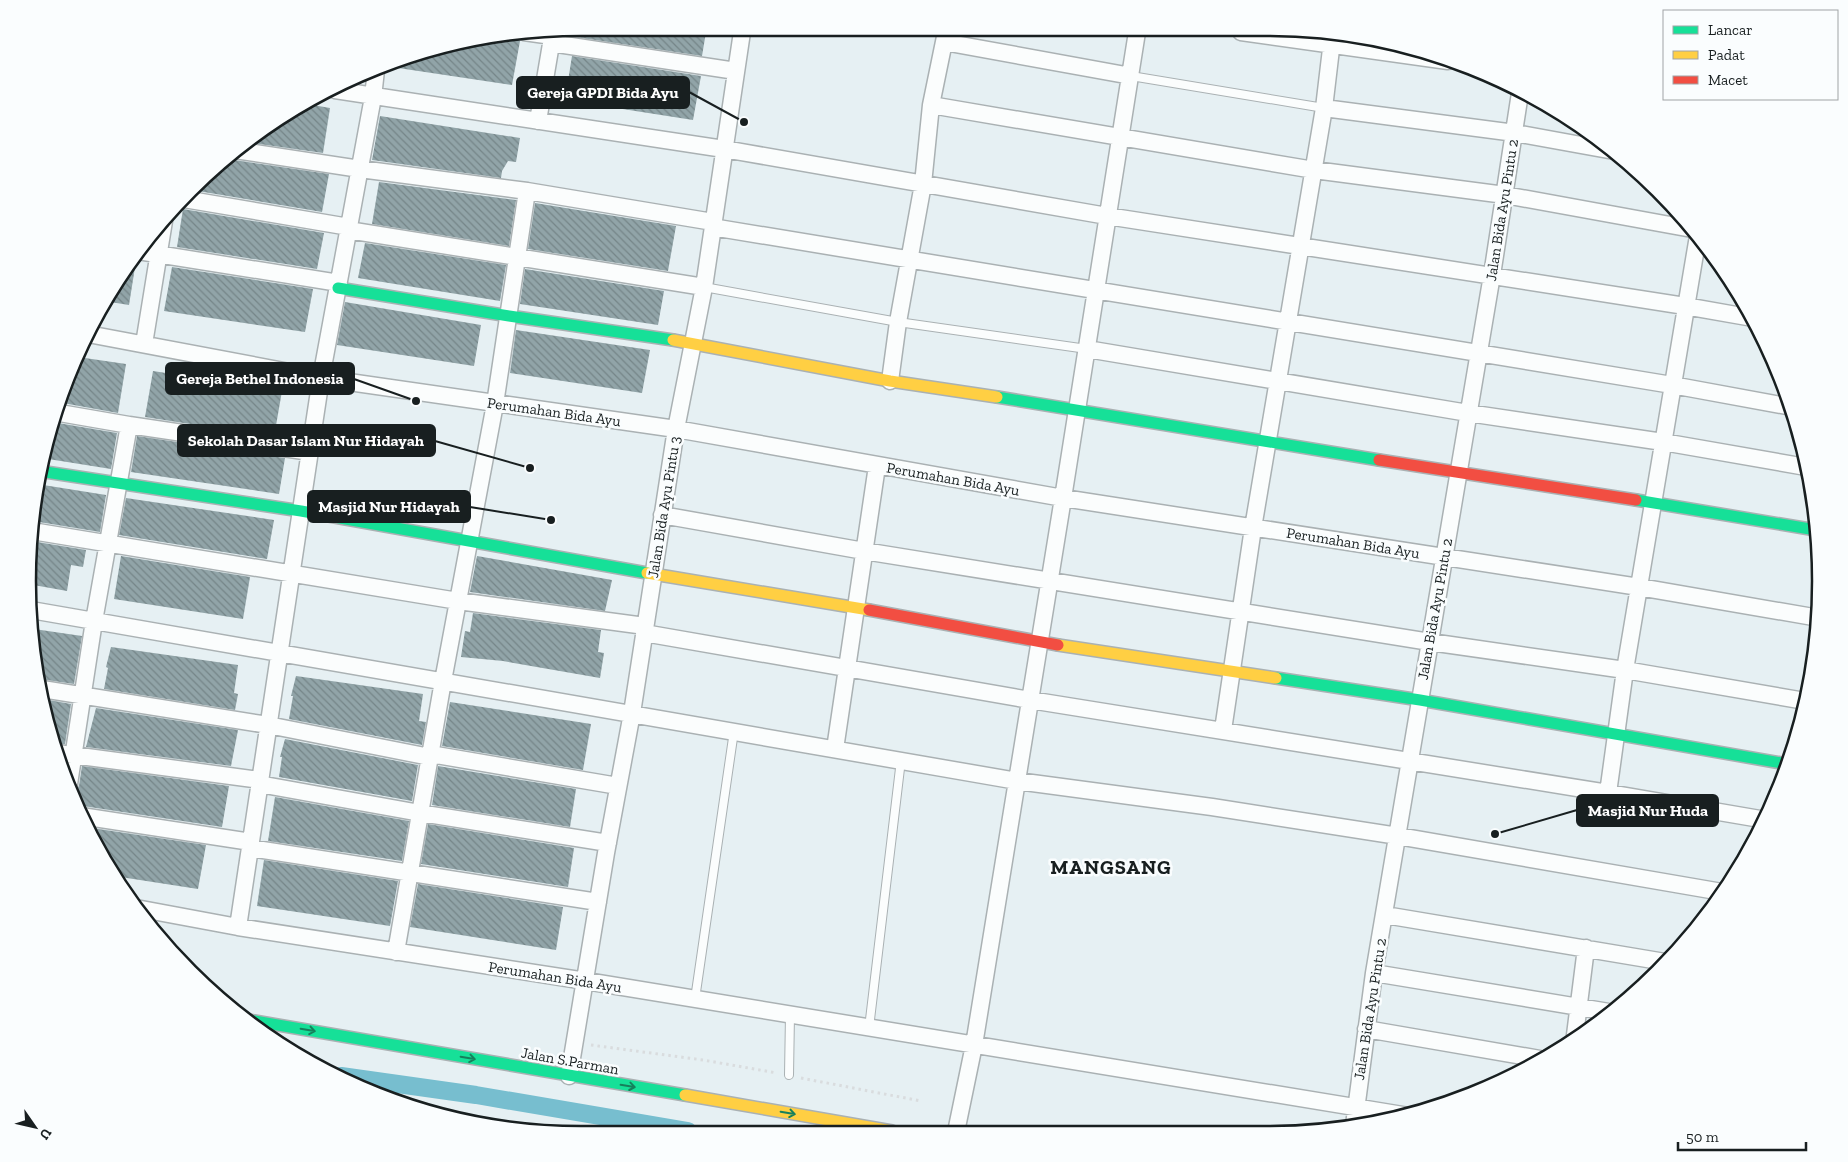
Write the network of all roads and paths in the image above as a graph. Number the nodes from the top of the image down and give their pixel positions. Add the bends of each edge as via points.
1 (741, 36) edge
2 (1136, 36) edge
3 (552, 37) edge
4 (945, 37) edge
5 (1333, 40) edge
6 (736, 71) junction
7 (1131, 76) junction
8 (375, 77) edge
9 (342, 91) edge
10 (373, 97) junction
11 (1519, 98) edge
12 (931, 105) junction
13 (1324, 108) junction
14 (538, 121) junction
15 (1515, 133) junction
16 (1121, 138) junction
17 (1598, 148) edge
18 (724, 149) junction
19 (246, 152) edge
20 (360, 169) junction
21 (1314, 170) junction
22 (923, 184) junction
23 (527, 191) junction
24 (1505, 195) junction
25 (191, 201) edge
26 (1108, 216) junction
27 (713, 225) junction
28 (1680, 226) edge
29 (349, 229) junction
30 (162, 233) edge
31 (1302, 246) junction
32 (1696, 246) edge
33 (147, 251) edge
34 (158, 253) junction
35 (518, 256) junction
36 (910, 260) junction
37 (1492, 275) junction
38 (338, 285) junction
39 (704, 287) junction
40 (1096, 290) junction
41 (1685, 306) junction
42 (509, 316) junction
43 (1743, 316) edge
44 (1289, 321) junction
45 (898, 322) junction
46 (95, 335) edge
47 (693, 343) junction
48 (144, 344) junction
49 (1087, 349) junction
50 (1478, 353) junction
51 (321, 378) junction
52 (890, 381) junction
53 (1278, 381) junction
54 (1672, 385) junction
55 (495, 404) junction
56 (1783, 405) edge
57 (1077, 409) junction
58 (1468, 413) junction
59 (63, 414) edge
60 (128, 425) junction
61 (676, 429) junction
62 (1268, 442) junction
63 (1663, 442) junction
64 (310, 452) junction
65 (877, 466) junction
66 (1799, 466) edge
67 (48, 472) edge
68 (1458, 472) junction
69 (119, 482) junction
70 (1064, 498) junction
71 (1653, 503) junction
72 (301, 511) junction
73 (662, 515) junction
74 (1253, 528) junction
75 (1809, 529) edge
76 (38, 532) edge
77 (469, 540) junction
78 (108, 542) junction
79 (864, 551) junction
80 (1444, 558) junction
81 (291, 572) junction
82 (653, 574) junction
83 (1050, 580) junction
84 (1639, 587) junction
85 (458, 601) junction
86 (856, 608) junction
87 (37, 611) edge
88 (1241, 611) junction
89 (1811, 617) edge
90 (94, 621) junction
91 (645, 629) junction
92 (1040, 642) junction
93 (1430, 642) junction
94 (279, 653) junction
95 (847, 667) junction
96 (1625, 670) junction
97 (1232, 671) junction
98 (443, 681) junction
99 (48, 690) edge
100 (82, 696) junction
101 (1030, 700) junction
102 (1420, 700) junction
103 (1798, 700) edge
104 (632, 713) junction
105 (268, 725) junction
106 (1223, 730) junction
107 (734, 731) junction
108 (1616, 734) junction
109 (835, 749) junction
110 (64, 754) edge
111 (73, 755) junction
112 (430, 756) junction
113 (901, 760) junction
114 (1410, 761) junction
115 (1780, 763) edge
116 (71, 771) edge
117 (1017, 781) junction
118 (260, 782) junction
119 (618, 786) junction
120 (1608, 793) junction
121 (420, 814) junction
122 (90, 818) edge
123 (1757, 819) edge
124 (1398, 836) junction
125 (608, 843) junction
126 (251, 845) junction
127 (410, 873) junction
128 (1715, 891) edge
129 (598, 902) junction
130 (147, 910) edge
131 (1385, 915) junction
132 (238, 927) junction
133 (1586, 948) junction
134 (396, 952) junction
135 (1657, 961) edge
136 (1374, 973) junction
137 (586, 981) junction
138 (695, 999) junction
139 (1578, 1007) junction
140 (1602, 1011) edge
141 (790, 1015) junction
142 (262, 1022) edge
143 (869, 1028) junction
144 (1366, 1029) junction
145 (1576, 1030) edge
146 (575, 1043) junction
147 (974, 1045) junction
148 (1532, 1057) edge
149 (569, 1076) junction
150 (789, 1076) junction
151 (921, 1101) dead end
152 (1356, 1108) junction
153 (1385, 1112) edge
154 (1355, 1118) edge
155 (857, 1126) edge
156 (957, 1126) edge

1 - 6 street, Jalan Bida Ayu Pintu 3
2 - 7 street
3 - 6 street
3 - 14 street
4 - 7 street
4 - 12 street
5 - 13 street
6 - 18 street, Jalan Bida Ayu Pintu 3
7 - 13 lane
7 - 16 street
8 - 10 street
9 - 10 street
10 - 14 street
10 - 20 street
11 - 15 street, Jalan Bida Ayu Pintu 2
12 - 16 street
12 - 22 street
13 - 15 street
13 - 21 street
14 - 18 street
15 - 17 street
15 - 24 street, Jalan Bida Ayu Pintu 2
16 - 21 street
16 - 26 street
18 - 22 street
18 - 27 street, Jalan Bida Ayu Pintu 3
19 - 20 street
20 - 23 street
20 - 29 street
21 - 24 street
21 - 31 street
22 - 26 street
22 - 36 street
23 - 27 street
23 - 35 street
24 - 28 street
24 - 37 street, Jalan Bida Ayu Pintu 2
25 - 29 street
26 - 31 street
26 - 40 street
27 - 36 street
27 - 39 street, Jalan Bida Ayu Pintu 3
29 - 35 street
29 - 38 street
30 - 34 street
31 - 37 street
31 - 44 street
32 - 41 street
33 - 34 street
34 - 38 street
34 - 48 street
35 - 39 street
35 - 42 street
36 - 40 street
36 - 45 street
37 - 41 street
37 - 50 street, Jalan Bida Ayu Pintu 2
38 - 42 street
38 - 51 street
39 - 45 lane
39 - 47 street, Jalan Bida Ayu Pintu 3
40 - 44 street
40 - 49 street
41 - 43 street
41 - 54 street
42 - 47 street
42 - 55 street
44 - 50 street
44 - 53 street
45 - 49 lane
45 - 52 street
46 - 48 street, Perumahan Bida Ayu
47 - 52 street
47 - 61 street, Jalan Bida Ayu Pintu 3
48 - 51 street, Perumahan Bida Ayu
49 - 53 street
49 - 57 street
50 - 54 street
50 - 58 street, Jalan Bida Ayu Pintu 2
51 - 55 street, Perumahan Bida Ayu
51 - 64 street
52 - 57 street
53 - 58 street
53 - 62 street
54 - 56 street
54 - 63 street
55 - 61 street, Perumahan Bida Ayu
55 - 77 street
57 - 62 street
57 - 70 street
58 - 63 street
58 - 68 street, Jalan Bida Ayu Pintu 2
59 - 60 street
60 - 64 street
60 - 69 street
61 - 65 street, Perumahan Bida Ayu
61 - 73 street, Jalan Bida Ayu Pintu 3
62 - 68 street
62 - 74 street
63 - 66 street
63 - 71 street
64 - 72 street
65 - 70 street, Perumahan Bida Ayu
65 - 79 street
67 - 69 street
68 - 71 street
68 - 80 street, Jalan Bida Ayu Pintu 2
69 - 72 street
69 - 78 street
70 - 74 street, Perumahan Bida Ayu
70 - 83 street
71 - 75 street
71 - 84 street
72 - 77 street
72 - 81 street
73 - 79 street
73 - 82 street, Jalan Bida Ayu Pintu 3
74 - 80 street, Perumahan Bida Ayu
74 - 88 street
76 - 78 street
77 - 82 street
77 - 85 street
78 - 81 street
78 - 90 street
79 - 83 street
79 - 86 street
80 - 84 street, Perumahan Bida Ayu
80 - 93 street, Jalan Bida Ayu Pintu 2
81 - 85 street
81 - 94 street
82 - 86 street
82 - 91 street, Jalan Bida Ayu Pintu 3
83 - 88 street
83 - 92 street
84 - 89 street, Perumahan Bida Ayu
84 - 96 street
85 - 91 street
85 - 98 street
86 - 92 street
86 - 95 street
87 - 90 street
88 - 93 street
88 - 97 street
90 - 94 street
90 - 100 street
91 - 95 street
91 - 104 street, Jalan Bida Ayu Pintu 3
92 - 97 street
92 - 101 street
93 - 96 street
93 - 102 street, Jalan Bida Ayu Pintu 2
94 - 98 street
94 - 105 street
95 - 101 street
95 - 109 street
96 - 103 street
96 - 108 street
97 - 102 street
97 - 106 street
98 - 104 street
98 - 112 street
99 - 100 street
100 - 105 street
100 - 111 street
101 - 106 street
101 - 117 street
102 - 108 street
102 - 114 street, Jalan Bida Ayu Pintu 2
104 - 107 street
104 - 119 street, Jalan Bida Ayu Pintu 3
105 - 112 street
105 - 118 street
106 - 114 street
107 - 109 street
107 - 138 lane
108 - 115 street
108 - 120 street
109 - 113 street
110 - 111 street
111 - 116 street
111 - 118 street
112 - 119 street
112 - 121 street
113 - 117 street
113 - 143 lane
114 - 120 street
114 - 124 street, Jalan Bida Ayu Pintu 2
117 - 124 street
117 - 147 street
118 - 121 street
118 - 126 street
119 - 125 street, Jalan Bida Ayu Pintu 3
120 - 123 street
121 - 125 street
121 - 127 street
122 - 126 street
124 - 128 street
124 - 131 street, Jalan Bida Ayu Pintu 2
125 - 129 street, Jalan Bida Ayu Pintu 3
126 - 127 street
126 - 132 street
127 - 129 street
127 - 134 street
129 - 137 street, Jalan Bida Ayu Pintu 3
130 - 132 street, Perumahan Bida Ayu
131 - 133 street
131 - 136 street, Jalan Bida Ayu Pintu 2
132 - 134 street, Perumahan Bida Ayu
133 - 135 street
133 - 139 street
134 - 137 street, Perumahan Bida Ayu
136 - 139 street
136 - 144 street, Jalan Bida Ayu Pintu 2
137 - 138 street, Perumahan Bida Ayu
137 - 146 street, Jalan Bida Ayu Pintu 3
138 - 141 street, Perumahan Bida Ayu
139 - 140 street
139 - 145 street
141 - 143 street, Perumahan Bida Ayu
141 - 150 lane
142 -> 149 street, Jalan S.Parman
143 - 147 street, Perumahan Bida Ayu
144 - 148 street
144 - 152 street, Jalan Bida Ayu Pintu 2
146 - 149 street, Jalan Bida Ayu Pintu 3
146 - 150 path via 703,1060
147 - 152 street, Perumahan Bida Ayu
147 - 156 street
149 -> 155 street, Jalan S.Parman
150 - 151 path
152 - 153 street, Perumahan Bida Ayu
152 - 154 street, Jalan Bida Ayu Pintu 2

